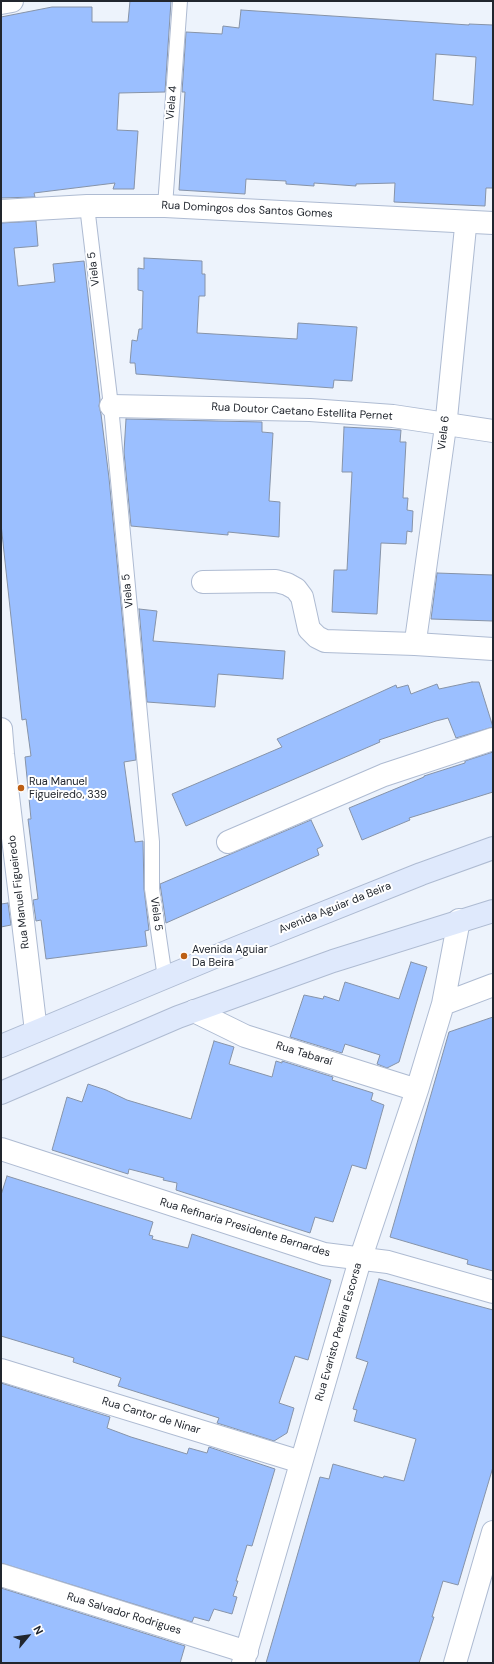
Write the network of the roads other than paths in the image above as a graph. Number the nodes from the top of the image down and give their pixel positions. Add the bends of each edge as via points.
1 (12, 1) edge
2 (180, 1) edge
3 (1, 2) edge
4 (86, 206) junction
5 (165, 206) junction
6 (1, 211) edge
7 (466, 222) junction
8 (493, 223) edge
9 (111, 406) junction
10 (446, 423) junction
11 (493, 431) edge
12 (203, 582) dead end
13 (415, 644) junction
14 (493, 649) edge
15 (1, 729) edge
16 (493, 739) edge
17 (228, 842) dead end
18 (493, 848) edge
19 (493, 911) edge
20 (459, 920) junction
21 (165, 978) junction
22 (493, 985) edge
23 (443, 1004) junction
24 (194, 1011) junction
25 (36, 1031) junction
26 (1, 1046) edge
27 (417, 1090) junction
28 (1, 1093) edge
29 (1, 1149) edge
30 (360, 1260) junction
31 (493, 1292) edge
32 (1, 1370) edge
33 (301, 1462) junction
34 (493, 1532) edge
35 (1, 1575) edge
36 (245, 1658) edge
37 (455, 1663) edge

1 - 3 street
2 - 5 lane, Viela 4
4 - 5 street, Rua Domingos dos Santos Gomes
4 - 6 street, Rua Domingos dos Santos Gomes
4 - 9 lane, Viela 5
5 - 7 street, Rua Domingos dos Santos Gomes
7 - 8 street, Rua Domingos dos Santos Gomes
7 - 10 street, Viela 6
9 - 10 street, Rua Doutor Caetano Estellita Pernet via 310,410
9 - 21 lane, Viela 5 via 152,842 152,889
10 - 11 street, Rua Doutor Caetano Estellita Pernet
10 - 13 street, Viela 6
12 - 13 street via 276,581 287,584 302,597 310,629 325,642
13 - 14 street
15 - 25 street, Rua Manuel Figueiredo
16 - 17 street via 384,776
18 - 21 main road, Avenida Aguiar da Beira via 421,874
19 - 20 main road
20 - 23 street, Rua Evaristo Pereira Escorsa
20 - 24 main road via 333,961
21 - 25 main road, Avenida Aguiar da Beira
22 - 23 street
23 - 27 street, Rua Evaristo Pereira Escorsa
24 - 27 street, Rua Tabaraí via 245,1036
24 - 28 main road
25 - 26 main road, Avenida Aguiar da Beira
27 - 30 street, Rua Evaristo Pereira Escorsa
29 - 30 street, Rua Refinaria Presidente Bernardes via 324,1254
30 - 31 street, Rua Refinaria Presidente Bernardes via 388,1262
30 - 33 street, Rua Evaristo Pereira Escorsa
32 - 33 street, Rua Cantor de Ninar
33 - 36 street, Rua Evaristo Pereira Escorsa
34 - 37 street
35 - 36 street, Rua Salvador Rodrigues

